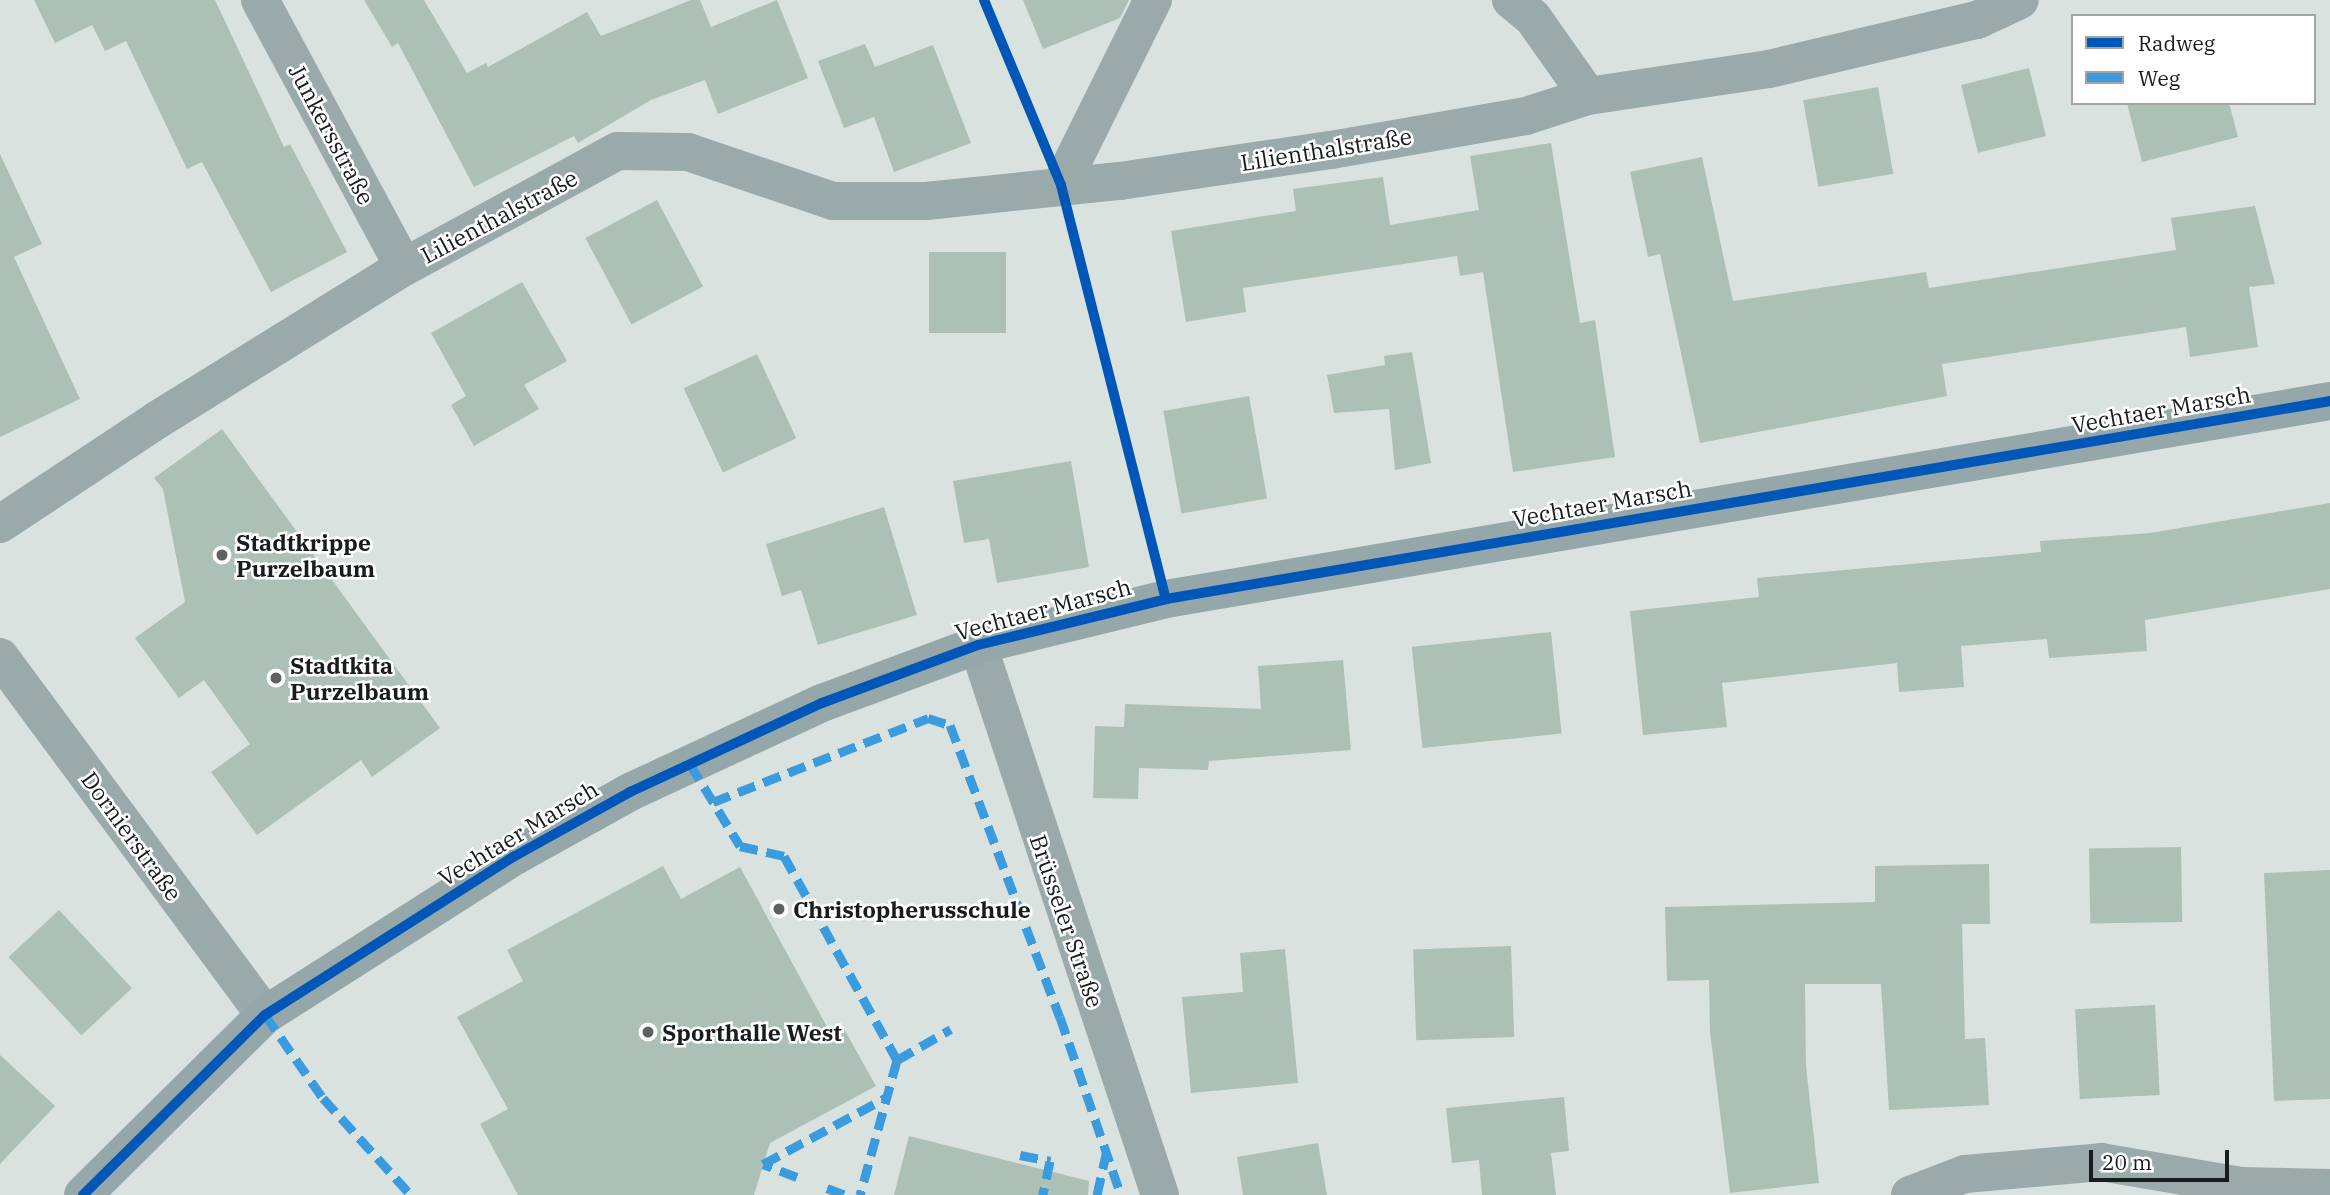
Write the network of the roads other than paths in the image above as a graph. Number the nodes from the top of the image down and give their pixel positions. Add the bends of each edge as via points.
1 (260, 0) edge
2 (1153, 0) edge
3 (1511, 0) edge
4 (2020, 0) edge
5 (1588, 96) junction
6 (1061, 185) junction
7 (404, 267) junction
8 (2330, 401) edge
9 (0, 524) edge
10 (978, 645) junction
11 (0, 657) edge
12 (265, 1015) junction
13 (2330, 1188) edge
14 (83, 1195) edge
15 (1160, 1195) edge
16 (1910, 1195) edge

1 - 7 street, Junkersstraße
2 - 6 street
3 - 5 street via 1533,18
4 - 5 street, Lilienthalstraße via 1977,20 1769,69
5 - 6 street, Lilienthalstraße via 1526,116 1344,148 1119,181
6 - 7 street, Lilienthalstraße via 926,201 833,201 688,152 618,151
7 - 9 street, Lilienthalstraße
8 - 10 street, Vechtaer Marsch via 1166,599
10 - 12 street, Vechtaer Marsch via 821,703 629,792 515,856
10 - 15 street, Brüsseler Straße
11 - 12 street, Dornierstraße
12 - 14 street, Vechtaer Marsch
13 - 16 street via 2241,1186 2101,1162 1965,1174

